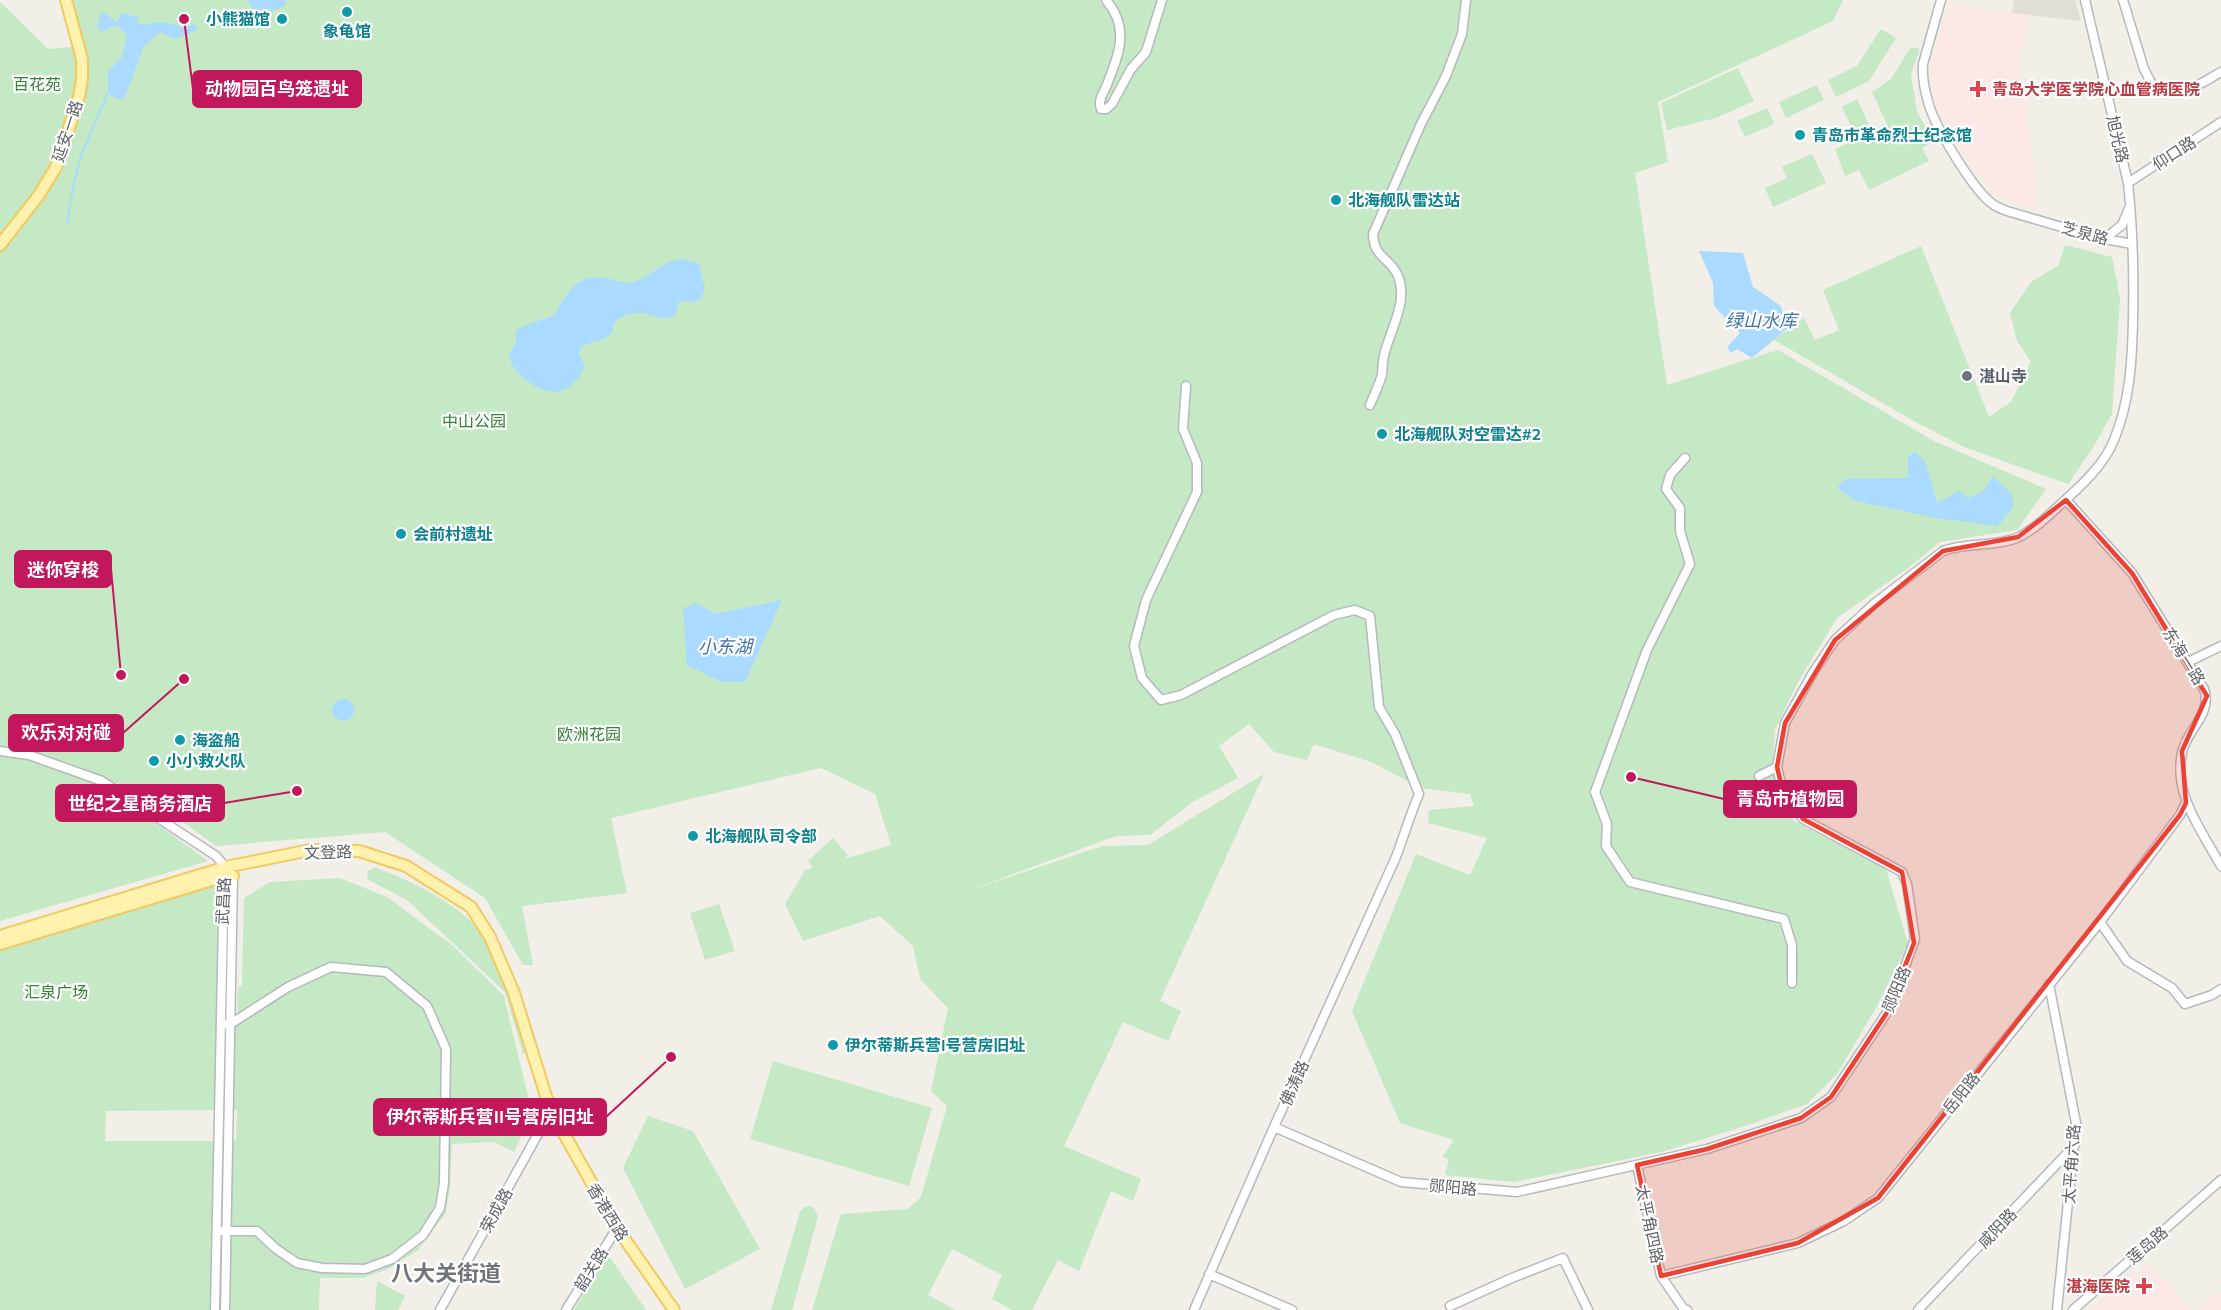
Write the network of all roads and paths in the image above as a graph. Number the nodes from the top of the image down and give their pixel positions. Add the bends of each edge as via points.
1 (66, 0) edge
2 (1106, 0) edge
3 (1162, 0) edge
4 (1466, 0) edge
5 (1941, 0) edge
6 (2085, 0) edge
7 (2123, 0) edge
8 (2221, 72) edge
9 (2221, 122) edge
10 (2128, 183) junction
11 (2130, 205) junction
12 (2104, 239) junction
13 (2132, 244) junction
14 (0, 245) edge
15 (1186, 386) dead end
16 (1370, 405) dead end
17 (1685, 458) dead end
18 (2066, 500) junction
19 (2221, 646) edge
20 (2188, 662) junction
21 (0, 751) edge
22 (1777, 766) junction
23 (1759, 776) dead end
24 (2186, 803) junction
25 (2221, 866) edge
26 (227, 873) junction
27 (2100, 921) junction
28 (0, 936) edge
29 (0, 944) edge
30 (1792, 983) dead end
31 (2049, 984) junction
32 (2221, 989) edge
33 (231, 1023) junction
34 (221, 1024) junction
35 (550, 1109) junction
36 (1274, 1127) junction
37 (2075, 1145) junction
38 (1636, 1165) junction
39 (2221, 1180) edge
40 (617, 1228) junction
41 (217, 1231) junction
42 (227, 1231) junction
43 (1209, 1274) junction
44 (1661, 1276) junction
45 (1450, 1306) dead end
46 (1683, 1309) edge
47 (215, 1310) edge
48 (225, 1310) edge
49 (440, 1310) edge
50 (566, 1310) edge
51 (674, 1310) edge
52 (1194, 1310) edge
53 (1292, 1310) edge
54 (1588, 1310) edge
55 (1918, 1310) edge
56 (2057, 1310) edge
57 (2073, 1310) edge

1 - 14 main road, 延安一路 via 82,59 79,97 56,167
2 - 3 street via 1114,8 1122,41 1100,100 1101,109 1112,104 1131,69 1146,52
4 - 16 street via 1462,34 1446,76 1373,234 1373,247 1397,274 1401,299
5 - 12 street, 芝泉路 via 1924,55 1923,73 1932,112 1959,162 1994,205
6 - 10 street, 旭光路
7 - 8 street via 2144,69 2154,88 2176,93
9 - 10 street, 仰口路
10 - 11 street, 旭光路
11 - 12 street via 2121,225
11 - 13 street, 旭光路
12 - 13 street, 芝泉路
13 - 18 street via 2132,364 2127,404 2113,442 2095,470
15 - 36 street, 佛涛路 via 1183,429 1197,463 1197,492 1146,600 1134,646 1142,678 1161,700 1181,695 1334,615 1355,610 1370,616 1379,707 1395,734 1419,794 1396,857
17 - 30 street via 1670,475 1666,489 1680,508 1680,531 1690,564 1647,650 1595,792 1607,824 1606,846 1630,882 1784,919 1792,945
18 - 20 street, 东海一路 via 2132,573
18 - 22 street, 郧阳路 via 2018,537 1943,551 1875,603 1835,640 1814,671 1785,723
19 - 20 street
20 - 24 street, 东海一路 via 2207,696 2205,709 2182,751
21 - 26 street via 29,755 102,781 216,856
22 - 23 street
22 - 38 street, 郧阳路 via 1782,788 1803,819 1902,872 1914,924 1911,952 1886,1014 1831,1097 1801,1118 1707,1149
24 - 25 street, 东海一路
24 - 27 street, 岳阳路
26 - 28 main road, 文登路
26 - 29 main road, 文登路
26 - 33 street, 武昌路
26 - 34 street, 武昌路
26 - 35 main road, 文登路 via 310,850 360,851 406,866 471,908 490,936 514,993
27 - 31 street, 岳阳路
27 - 32 street via 2127,961 2172,988 2185,1004
31 - 37 street, 太平角六路 via 2076,1123
31 - 44 street, 岳阳路 via 1878,1198 1844,1221 1798,1243
33 - 34 street
33 - 42 street, 武昌路
33 - 42 street via 288,987 331,967 386,972 427,1006 446,1049 444,1183 440,1208 423,1235 392,1259 365,1269 297,1263 257,1231
34 - 41 street, 武昌路
35 - 40 main road, 香港西路
35 - 49 street, 荣成路
36 - 38 street, 郧阳路 via 1401,1182 1517,1192
36 - 43 street, 佛涛路
37 - 55 street, 咸阳路
37 - 56 street, 太平角六路
38 - 44 street, 太平角四路
39 - 57 street, 莲岛路
40 - 50 street, 韶关路
40 - 51 main road, 香港西路
41 - 42 street
41 - 47 street, 武昌路
42 - 48 street, 武昌路
43 - 52 street, 佛涛路
43 - 53 street
44 - 46 street, 太平角四路
45 - 54 street via 1563,1258

